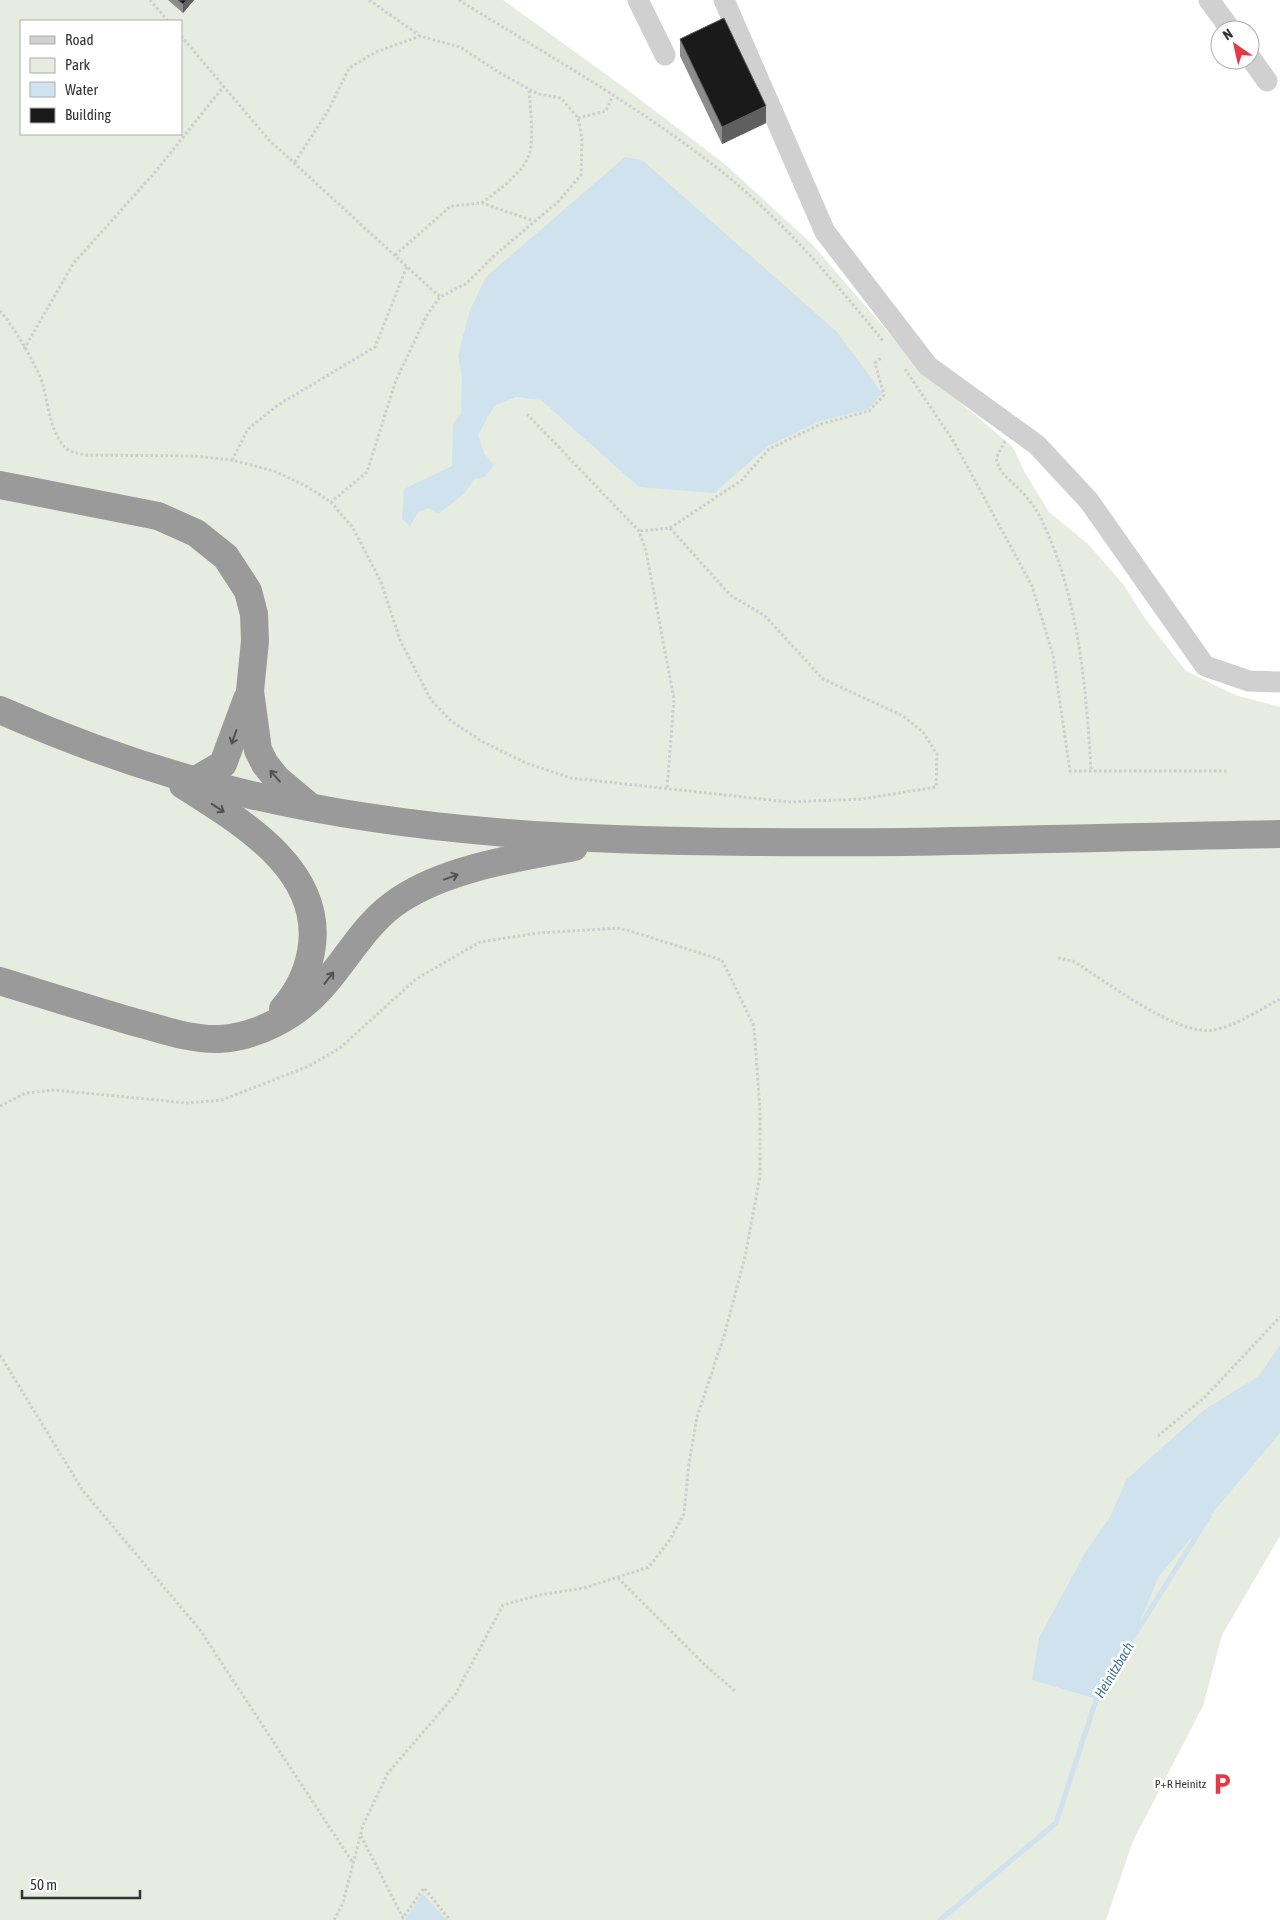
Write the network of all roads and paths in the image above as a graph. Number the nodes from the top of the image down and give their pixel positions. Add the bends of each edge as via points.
1 (369, 0) edge
2 (459, 0) edge
3 (638, 0) edge
4 (724, 0) edge
5 (1209, 0) edge
6 (152, 1) edge
7 (167, 20) edge
8 (1224, 20) edge
9 (420, 36) junction
10 (182, 37) edge
11 (665, 56) dead end
12 (1259, 70) edge
13 (1267, 81) dead end
14 (224, 86) junction
15 (528, 89) junction
16 (613, 95) junction
17 (578, 118) junction
18 (295, 162) junction
19 (482, 203) junction
20 (534, 222) junction
21 (395, 255) junction
22 (407, 266) junction
23 (440, 297) junction
24 (0, 311) edge
25 (889, 347) dead end
26 (24, 349) junction
27 (882, 357) dead end
28 (900, 362) dead end
29 (527, 414) dead end
30 (1012, 427) junction
31 (232, 460) junction
32 (3, 488) edge
33 (331, 502) junction
34 (670, 528) junction
35 (639, 531) junction
36 (1280, 682) edge
37 (250, 691) junction
38 (0, 710) edge
39 (1091, 770) junction
40 (163, 771) junction
41 (1229, 771) dead end
42 (196, 780) junction
43 (667, 789) junction
44 (311, 808) junction
45 (1280, 834) edge
46 (610, 839) junction
47 (1058, 958) dead end
48 (0, 981) edge
49 (1280, 1000) edge
50 (263, 1028) junction
51 (0, 1106) edge
52 (1280, 1317) edge
53 (0, 1355) edge
54 (1158, 1436) dead end
55 (618, 1578) junction
56 (735, 1691) dead end
57 (361, 1836) junction
58 (353, 1864) junction
59 (334, 1920) edge
60 (450, 1920) edge

1 - 9 path
2 - 16 path
3 - 11 lane
4 - 30 lane via 825,232 928,366
5 - 8 lane
6 - 7 path
9 - 15 path via 460,47
9 - 18 path via 376,52 349,68 328,112
10 - 14 path
12 - 13 lane
14 - 18 path via 269,140
14 - 26 path via 156,171 73,264
15 - 17 path via 561,98
15 - 19 path via 530,153 512,179
16 - 17 path via 606,111
16 - 25 path via 713,165 766,212 852,302
17 - 20 path via 582,139 581,175 559,201
18 - 21 path
19 - 20 path
19 - 21 path via 451,206
20 - 23 path via 466,283
21 - 22 path
22 - 23 path
22 - 31 path via 375,347 278,405 248,429
23 - 33 path via 427,315 396,380 367,472
24 - 26 path
26 - 31 path via 42,382 53,425 63,446 72,452
27 - 34 path via 875,362 884,395 869,411 821,424 769,449 742,480
28 - 39 path via 954,442 1032,586 1053,655 1070,771
29 - 35 path
30 - 36 lane via 1037,445 1089,500 1205,666 1249,681
30 - 39 path via 996,458 997,464 1042,521 1068,591 1087,704
31 - 33 path via 274,471
32 - 37 highway via 150,514 178,524 206,540 234,567 252,604 256,627
33 - 43 path via 353,528 381,582 412,667 431,700 451,722 526,763 571,778
34 - 35 path
34 - 43 path via 730,595 764,615 823,679 903,716 923,732 937,754 936,787 862,799 788,802
35 - 43 path via 646,551 674,699
37 -> 42 highway via 223,764
44 -> 37 highway via 277,779 265,764 258,750
38 - 40 highway via 89,746
39 - 41 path
40 - 42 highway
40 -> 50 highway via 253,831 291,870 309,905 313,938 306,973 299,989
42 - 44 highway
44 - 46 highway via 419,825
45 - 46 highway via 807,843
50 -> 46 highway via 290,1014 320,989 367,927 403,898 447,878 493,864
47 - 49 path via 1073,961 1170,1021 1189,1029 1213,1030
48 - 50 highway via 172,1033 217,1039 237,1037
51 - 55 path via 26,1093 55,1090 186,1103 222,1100 309,1066 340,1048 416,979 480,942 538,933 620,928 722,960 754,1026 760,1111 760,1176 745,1257 697,1418 684,1514 649,1567
52 - 54 path via 1205,1397
53 - 58 path via 83,1491 200,1630
55 - 56 path
55 - 57 path via 504,1605 455,1695 388,1773
57 - 58 path
57 - 60 path via 403,1918 424,1888
58 - 59 path via 343,1903

